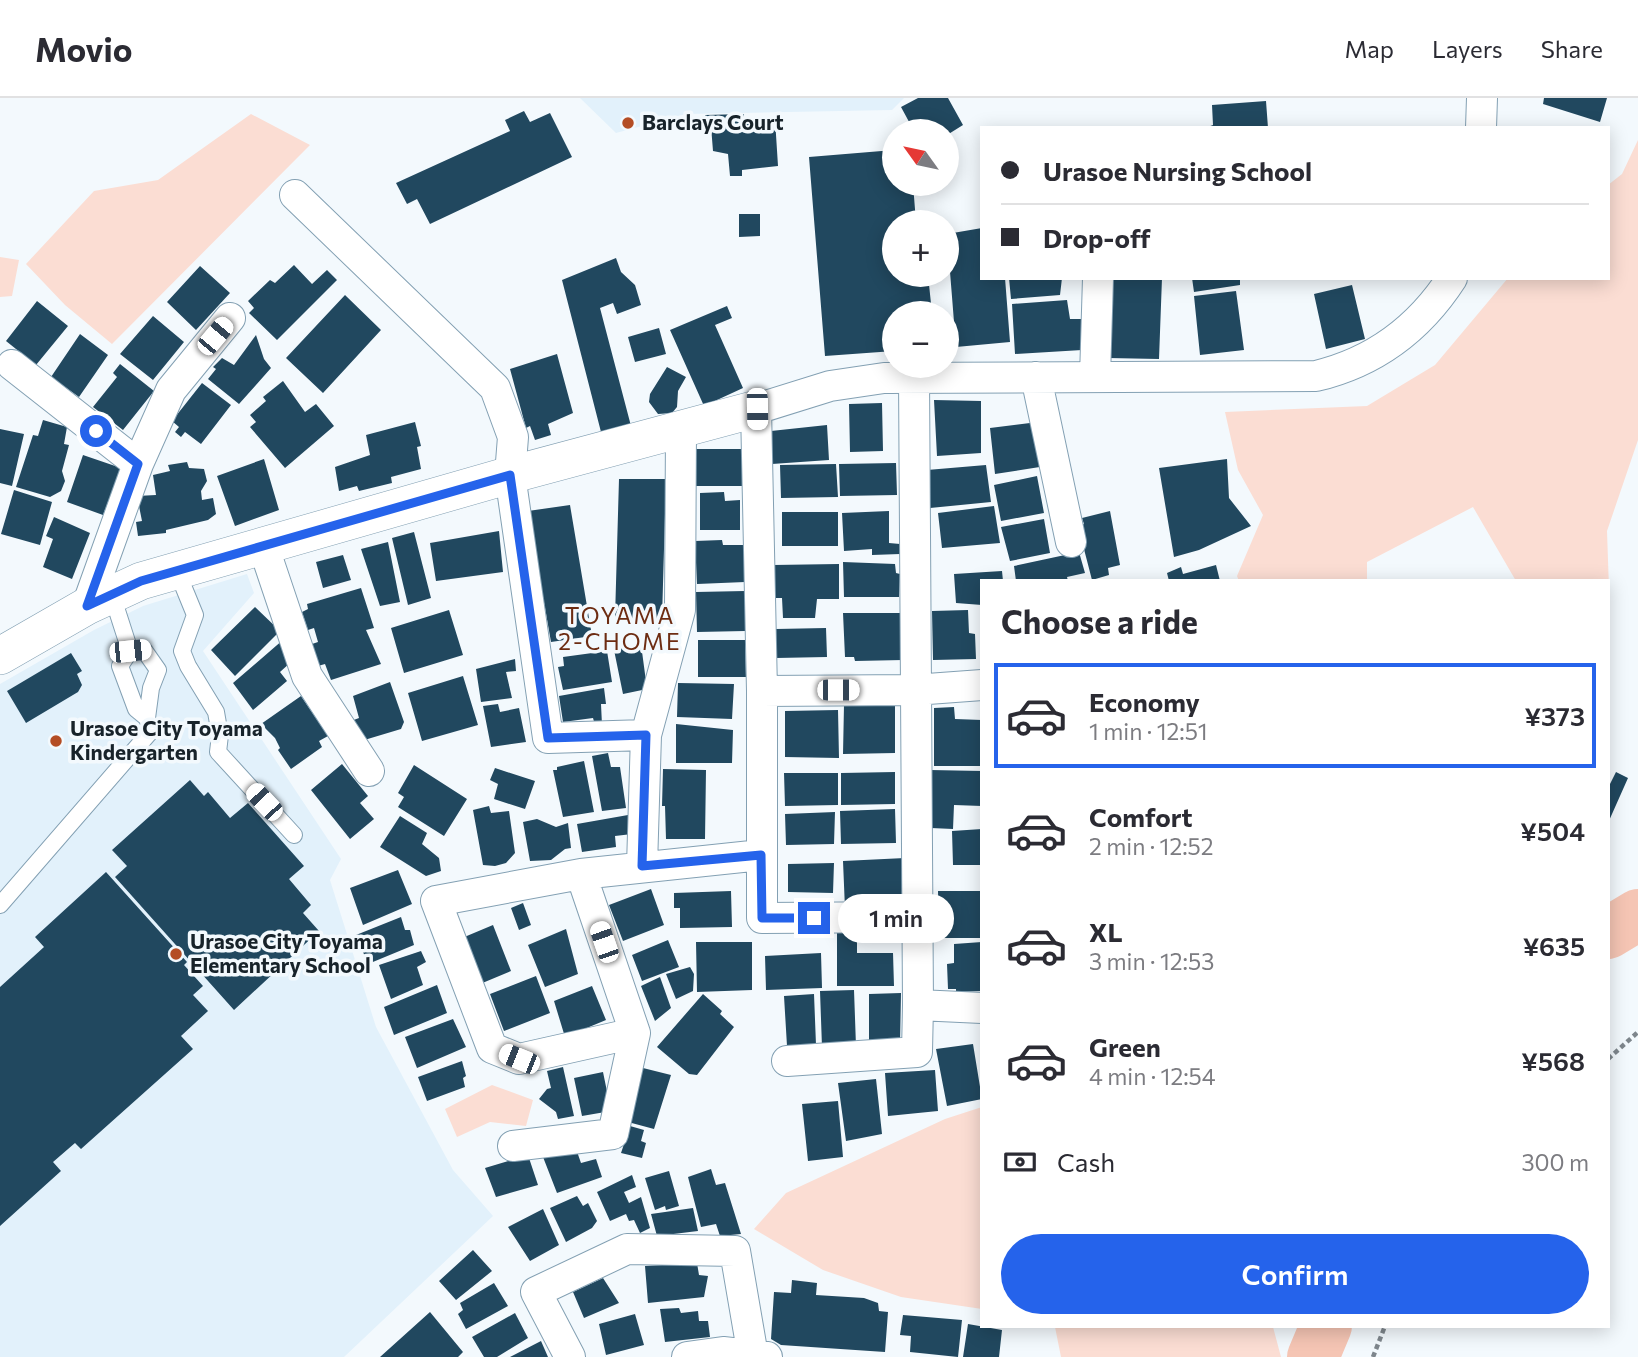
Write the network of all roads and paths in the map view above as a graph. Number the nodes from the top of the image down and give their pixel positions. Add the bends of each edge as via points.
1 (1482, 98) edge
2 (1481, 126) edge
3 (295, 195) dead end
4 (1098, 280) edge
5 (1451, 280) edge
6 (230, 318) dead end
7 (12, 365) dead end
8 (959, 376) edge
9 (1037, 377) junction
10 (1095, 377) junction
11 (897, 378) edge
12 (914, 378) edge
13 (757, 409) junction
14 (681, 430) junction
15 (138, 464) junction
16 (510, 475) junction
17 (1071, 541) dead end
18 (262, 545) junction
19 (177, 571) junction
20 (99, 601) junction
21 (130, 651) junction
22 (0, 656) edge
23 (980, 685) edge
24 (914, 690) junction
25 (762, 691) junction
26 (147, 718) junction
27 (646, 735) junction
28 (369, 771) dead end
29 (294, 835) dead end
30 (761, 855) junction
31 (642, 866) junction
32 (581, 874) junction
33 (0, 905) edge
34 (917, 917) junction
35 (918, 1005) junction
36 (980, 1008) edge
37 (1638, 1032) edge
38 (635, 1033) junction
39 (1610, 1057) edge
40 (787, 1061) dead end
41 (513, 1146) dead end
42 (1384, 1328) edge
43 (760, 1356) edge
44 (570, 1357) edge
45 (687, 1357) edge
46 (1373, 1357) edge

1 - 2 street
3 - 16 street via 495,388 513,437
4 - 10 street
5 - 10 street via 1402,336 1371,357 1335,372 1297,378
6 - 15 street via 171,390
7 - 15 street
8 - 9 street
9 - 10 street
9 - 17 street
11 - 13 street via 830,386
12 - 24 street
13 - 14 street
13 - 25 street
14 - 16 street
14 - 27 street via 680,610
15 - 20 street
16 - 18 street
16 - 27 street via 548,738
18 - 19 street
18 - 28 street via 307,676
19 - 20 street via 141,581
19 - 29 lane via 195,615 182,651 216,712 218,752
20 - 21 lane
20 - 22 street
21 - 26 lane via 120,666 136,709
21 - 26 lane via 144,650 158,670
23 - 24 street
24 - 25 street
24 - 34 street
25 - 30 street
26 - 33 lane via 151,731
27 - 31 street
30 - 31 street
30 - 34 street via 762,918
31 - 32 street
32 - 38 street
32 - 38 street via 436,901 492,1048 519,1059
34 - 35 street
35 - 36 street
35 - 40 street via 917,1052
37 - 39 path
38 - 41 street via 613,1134
42 - 46 path
43 - 44 street via 735,1251 627,1250 536,1292
43 - 45 street via 723,1352

